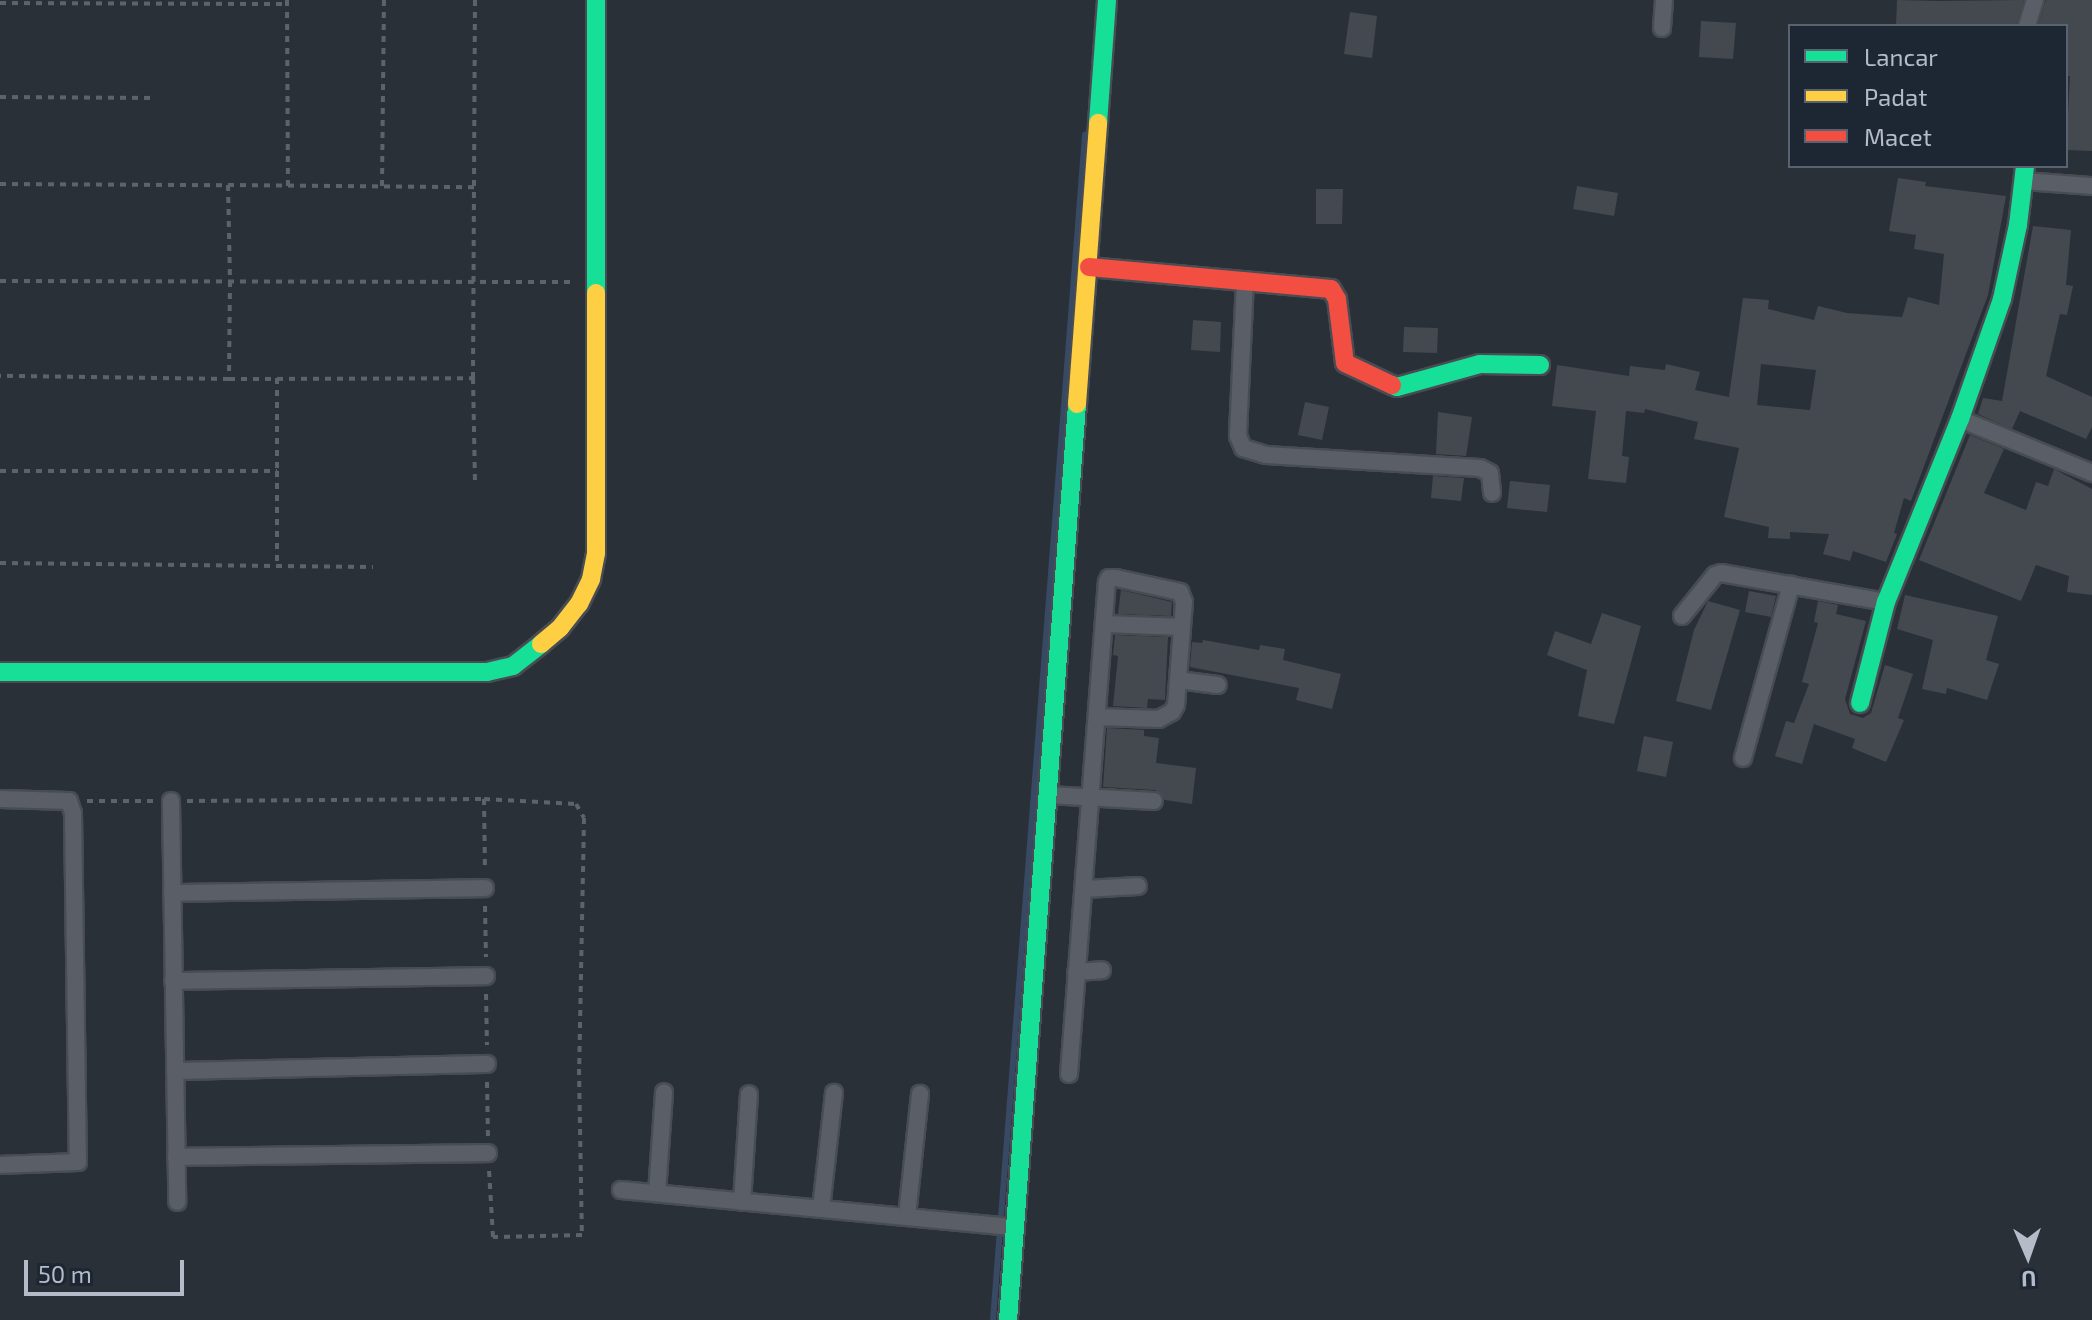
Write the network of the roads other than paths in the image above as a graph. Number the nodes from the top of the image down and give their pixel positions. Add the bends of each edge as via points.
1 (596, 0) edge
2 (1107, 0) edge
3 (1664, 0) edge
4 (2035, 0) edge
5 (2028, 24) edge
6 (1662, 28) dead end
7 (2025, 173) edge
8 (2092, 186) edge
9 (1089, 267) junction
10 (1245, 280) junction
11 (1540, 365) dead end
12 (1960, 419) junction
13 (2092, 473) edge
14 (1492, 493) dead end
15 (1791, 585) junction
16 (1886, 602) junction
17 (1682, 616) dead end
18 (1105, 624) junction
19 (1182, 627) junction
20 (0, 672) edge
21 (1178, 680) junction
22 (1218, 685) dead end
23 (1860, 703) dead end
24 (1097, 717) junction
25 (1743, 758) dead end
26 (1048, 795) junction
27 (0, 799) edge
28 (1091, 799) junction
29 (171, 801) road end
30 (1154, 801) dead end
31 (1138, 886) dead end
32 (485, 888) road end
33 (1085, 889) junction
34 (172, 893) junction
35 (1102, 970) dead end
36 (1076, 972) junction
37 (486, 976) road end
38 (173, 981) junction
39 (487, 1064) road end
40 (175, 1071) junction
41 (1069, 1074) dead end
42 (664, 1092) dead end
43 (834, 1093) dead end
44 (749, 1094) dead end
45 (920, 1094) dead end
46 (488, 1153) road end
47 (176, 1157) junction
48 (0, 1165) edge
49 (621, 1190) dead end
50 (657, 1193) junction
51 (177, 1202) dead end
52 (742, 1202) junction
53 (821, 1209) junction
54 (907, 1216) junction
55 (1005, 1226) junction
56 (1008, 1320) edge

1 - 20 street via 594,566 579,604 560,628 513,666 487,672
2 - 9 street
3 - 6 street
4 - 5 street
7 - 8 street
7 - 12 street via 2002,299
9 - 10 street
9 - 26 street
10 - 11 street via 1331,289 1337,299 1345,363 1397,387 1480,364
10 - 14 street via 1238,436 1243,448 1266,455 1480,468 1490,473
12 - 13 street
12 - 16 street
15 - 16 street
15 - 17 street via 1717,573
15 - 25 street
16 - 23 street
18 - 19 street
18 - 19 street via 1107,582 1114,577 1180,592
18 - 24 street
19 - 21 street
21 - 22 street
21 - 24 street via 1176,705 1166,716
24 - 28 street
26 - 28 street
26 - 55 street
27 - 48 street via 69,801 74,825 78,1162
28 - 30 street
28 - 33 street
29 - 34 street
31 - 33 street
32 - 34 street
33 - 36 street
34 - 38 street
35 - 36 street
36 - 41 street
37 - 38 street
38 - 40 street
39 - 40 street
40 - 47 street
42 - 50 street
43 - 53 street
44 - 52 street
45 - 54 street
46 - 47 street
47 - 51 street
49 - 50 street
50 - 52 street
52 - 53 street
53 - 54 street
54 - 55 street
55 - 56 street

